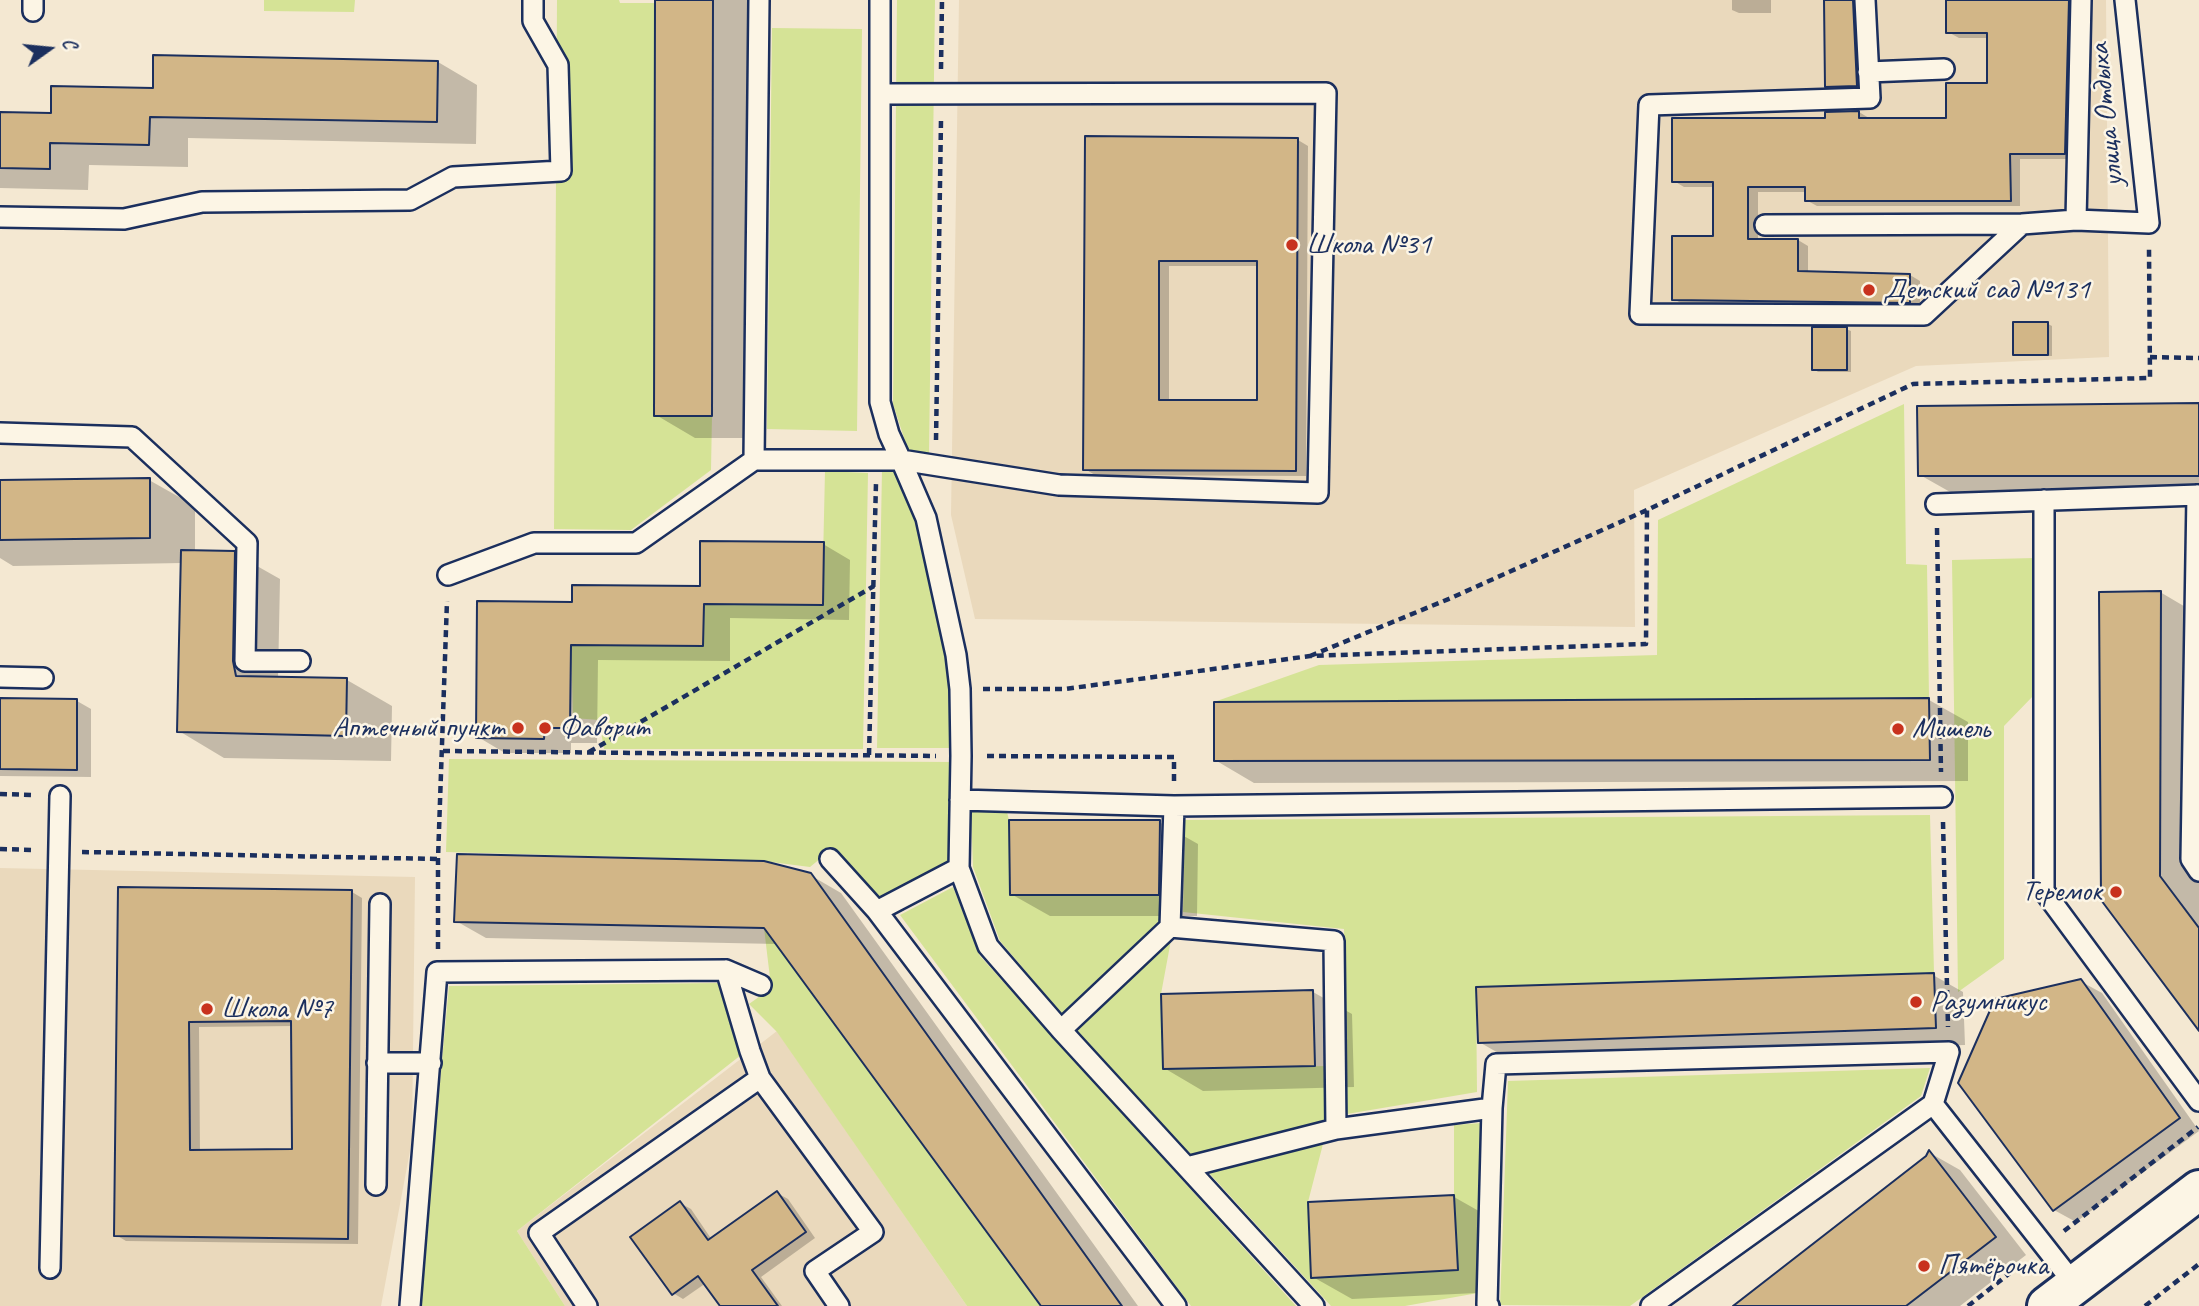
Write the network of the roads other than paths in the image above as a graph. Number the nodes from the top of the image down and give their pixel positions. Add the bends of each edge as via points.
1 (533, 0) edge
2 (759, 0) edge
3 (880, 0) edge
4 (1866, 0) edge
5 (2081, 0) edge
6 (2125, 0) edge
7 (1944, 69) dead end
8 (1868, 72) junction
9 (880, 94) junction
10 (0, 217) edge
11 (2076, 220) junction
12 (2022, 224) junction
13 (1765, 225) dead end
14 (0, 433) edge
15 (754, 460) junction
16 (901, 460) junction
17 (2198, 495) edge
18 (2044, 500) junction
19 (1936, 504) road end
20 (448, 575) road end
21 (300, 661) dead end
22 (0, 677) edge
23 (43, 678) dead end
24 (61, 796) road end
25 (1942, 797) road end
26 (960, 800) junction
27 (1174, 806) junction
28 (830, 859) dead end
29 (959, 869) junction
30 (2199, 871) edge
31 (380, 904) dead end
32 (877, 911) junction
33 (1170, 927) junction
34 (726, 970) junction
35 (761, 985) dead end
36 (1061, 1030) junction
37 (377, 1063) junction
38 (430, 1063) junction
39 (760, 1077) junction
40 (2199, 1101) edge
41 (1933, 1104) junction
42 (1492, 1108) junction
43 (1336, 1129) junction
44 (1187, 1167) junction
45 (376, 1185) dead end
46 (2199, 1190) edge
47 (50, 1268) dead end
48 (2061, 1295) edge
49 (1483, 1305) edge
50 (410, 1306) edge
51 (587, 1306) edge
52 (839, 1306) edge
53 (1176, 1306) edge
54 (1314, 1306) edge
55 (1651, 1306) edge

1 - 10 lane via 533,21 558,65 561,171 453,177 410,200 202,202 124,219
2 - 15 lane
3 - 9 lane
4 - 8 lane
5 - 11 lane
6 - 11 lane, улица Отдыха via 2148,223
7 - 8 lane
8 - 12 lane via 1870,98 1649,105 1640,314 1923,315
9 - 16 lane via 880,402
9 - 16 lane via 1326,93 1318,493 1059,485
11 - 12 lane
12 - 13 lane
14 - 21 lane via 132,437 247,544 245,660
15 - 16 lane
15 - 20 lane via 636,543 534,543
16 - 26 lane via 926,519 956,655
17 - 18 lane
17 - 30 lane via 2192,859
18 - 19 lane
18 - 40 lane via 2045,891
22 - 23 lane
24 - 47 lane
25 - 27 lane
26 - 27 lane
26 - 29 lane
27 - 33 lane
28 - 32 lane
29 - 32 lane
29 - 36 lane via 988,946
31 - 37 lane
32 - 53 lane
33 - 36 lane
33 - 43 lane via 1334,941
34 - 35 lane
34 - 38 lane via 438,972
34 - 39 lane
36 - 44 lane
37 - 38 lane
37 - 45 lane
38 - 50 lane
39 - 51 lane via 539,1233
39 - 52 lane via 873,1233 815,1271
41 - 42 lane via 1949,1052 1496,1064
41 - 48 lane via 2045,1246
41 - 55 lane
42 - 43 lane
42 - 49 lane
43 - 44 lane
44 - 54 lane
46 - 48 street

